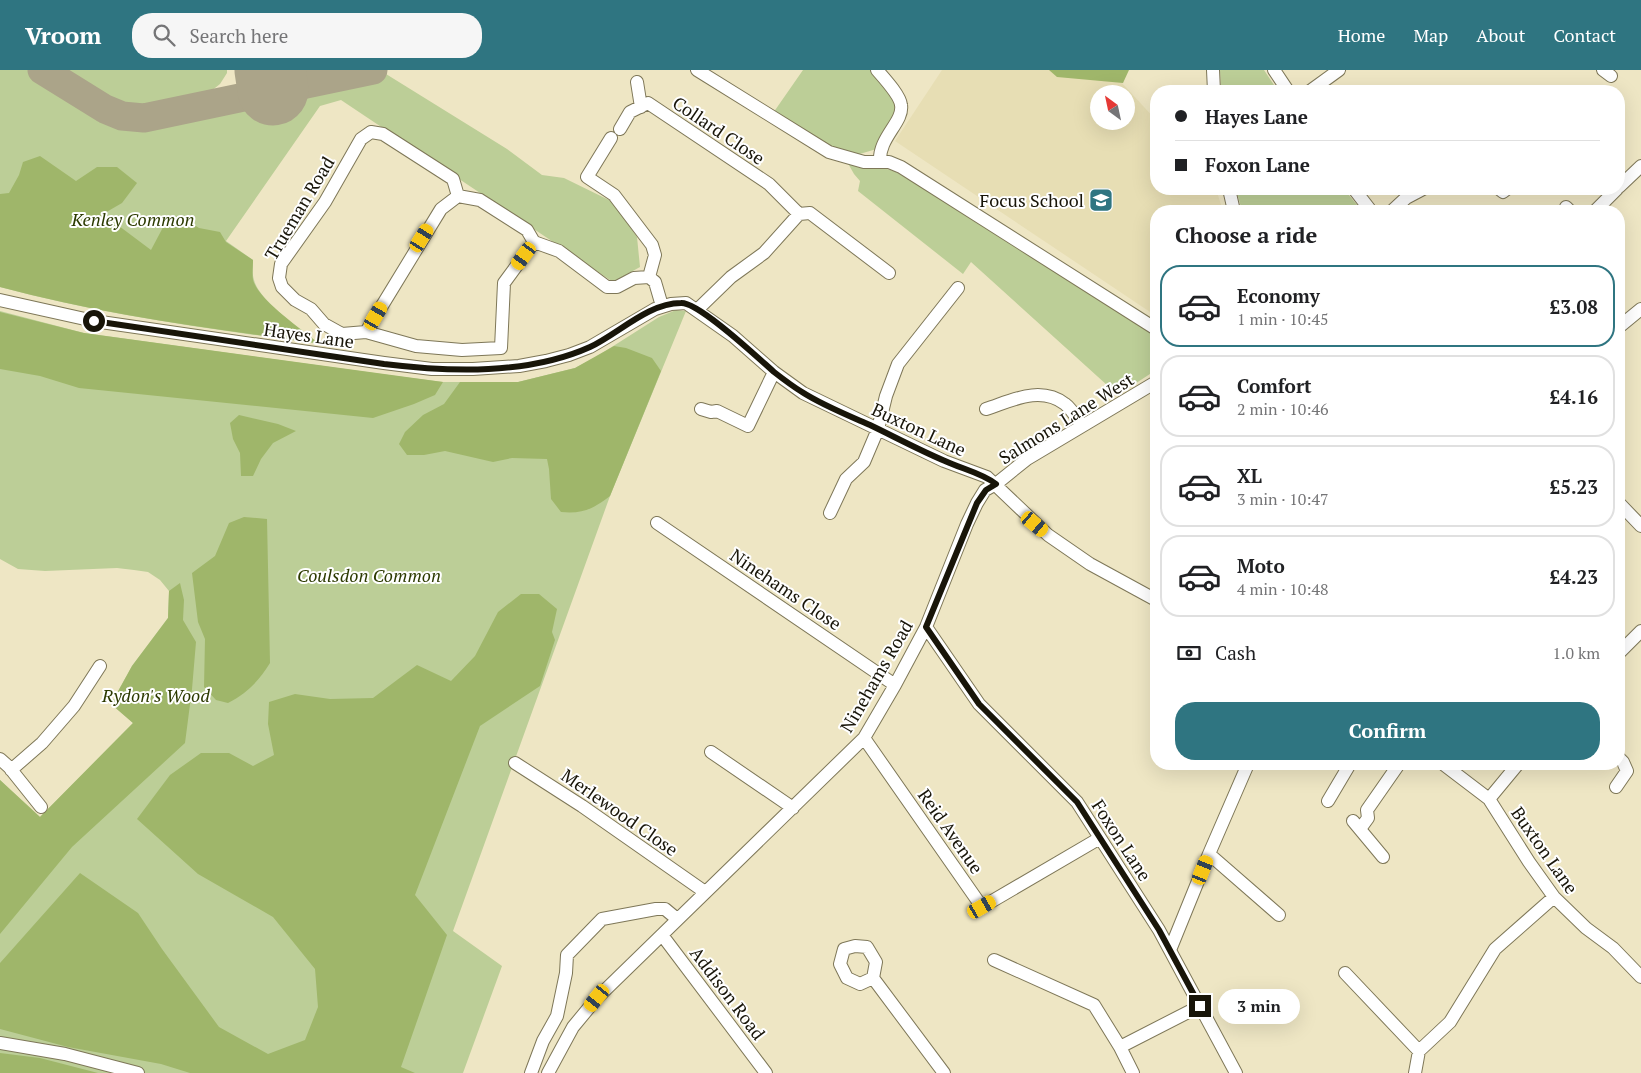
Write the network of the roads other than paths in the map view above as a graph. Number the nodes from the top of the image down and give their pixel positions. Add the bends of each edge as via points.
1 (697, 70) edge
2 (877, 70) edge
3 (1213, 70) edge
4 (1274, 70) edge
5 (1339, 70) edge
6 (637, 82) dead end
7 (1214, 85) edge
8 (1284, 85) edge
9 (1318, 85) edge
10 (641, 106) junction
11 (880, 162) junction
12 (1641, 166) edge
13 (1625, 181) edge
14 (1359, 195) edge
15 (1411, 195) edge
16 (1611, 195) edge
17 (458, 196) junction
18 (1366, 205) edge
19 (1398, 205) edge
20 (1601, 205) edge
21 (799, 214) junction
22 (534, 242) junction
23 (888, 273) dead end
24 (649, 277) junction
25 (958, 288) dead end
26 (0, 300) edge
27 (662, 306) junction
28 (1641, 309) edge
29 (697, 310) junction
30 (1625, 322) edge
31 (1150, 326) edge
32 (366, 332) junction
33 (774, 372) junction
34 (1150, 386) edge
35 (701, 409) dead end
36 (986, 409) dead end
37 (1082, 426) junction
38 (878, 429) junction
39 (996, 484) junction
40 (1625, 509) edge
41 (830, 513) dead end
42 (657, 523) dead end
43 (1641, 526) edge
44 (1150, 597) edge
45 (926, 627) junction
46 (1641, 630) edge
47 (1625, 647) edge
48 (100, 666) dead end
49 (895, 685) junction
50 (864, 738) junction
51 (711, 752) dead end
52 (0, 759) edge
53 (515, 763) dead end
54 (1625, 766) edge
55 (11, 770) junction
56 (1245, 770) edge
57 (1346, 770) edge
58 (1395, 770) edge
59 (1451, 770) edge
60 (1513, 770) edge
61 (1616, 787) dead end
62 (1489, 799) junction
63 (1328, 801) dead end
64 (41, 807) dead end
65 (793, 808) junction
66 (1100, 838) junction
67 (1209, 854) junction
68 (1383, 857) dead end
69 (704, 892) junction
70 (1554, 897) junction
71 (1279, 915) dead end
72 (677, 919) junction
73 (662, 935) junction
74 (1170, 950) junction
75 (994, 960) dead end
76 (1345, 973) dead end
77 (1641, 977) edge
78 (873, 978) dead end
79 (1200, 1006) junction
80 (0, 1043) edge
81 (1120, 1047) junction
82 (1419, 1051) junction
83 (138, 1073) edge
84 (531, 1073) edge
85 (548, 1073) edge
86 (766, 1073) edge
87 (944, 1073) edge
88 (1133, 1073) edge
89 (1236, 1073) edge
90 (1415, 1073) edge

1 - 11 street via 829,152 864,162
2 - 11 street via 902,105 900,116 880,148
3 - 7 street
4 - 8 street
5 - 9 street
6 - 10 street
10 - 21 street, Collard Close via 648,103 769,184
10 - 24 street via 630,112 587,176 614,195 652,245 655,255
11 - 31 street via 901,167
12 - 13 street
14 - 18 street
15 - 19 street
16 - 20 street
17 - 22 street via 480,200 527,230
17 - 32 street via 441,209
17 - 32 street, Trueman Road via 454,179 384,134 371,132 361,139 325,202 281,264 278,278 294,300 310,308 324,324 342,334
21 - 23 street via 810,212
21 - 29 street via 764,253 731,277
22 - 24 street via 559,252 607,287 617,287 634,278
22 - 32 street, Trueman Road via 504,283 501,348 462,350 416,346
24 - 27 street via 655,282
25 - 38 street via 898,364
26 - 27 street, Hayes Lane via 162,332 384,364 452,369 519,366 569,355 590,347
27 - 29 street, Buxton Lane via 686,303
28 - 30 street
29 - 33 street, Buxton Lane
33 - 35 street via 748,426 717,411
33 - 38 street, Buxton Lane via 803,393
34 - 37 street, Salmons Lane West
36 - 37 street via 1040,394 1066,405
37 - 39 street, Salmons Lane West via 1027,459
38 - 39 street, Buxton Lane
38 - 41 street via 864,462 846,480
39 - 44 street, Buxton Lane via 1048,535 1090,564
39 - 45 street, Ninehams Road via 986,490 977,503
40 - 43 street
42 - 49 street, Ninehams Close
45 - 49 street, Ninehams Road
45 - 66 street, Foxon Lane via 979,704 1077,802
46 - 47 street
48 - 55 street via 74,706 42,743
49 - 50 street, Ninehams Road
50 - 65 street, Ninehams Road
50 - 66 street, Reid Avenue via 982,907
51 - 65 street
52 - 55 street
53 - 69 street, Merlewood Close
54 - 61 street via 1627,771
55 - 64 street
56 - 67 street
57 - 63 street
58 - 68 street via 1368,810 1368,818 1356,825
59 - 62 street, Buxton Lane
60 - 62 street
62 - 70 street, Buxton Lane
65 - 69 street, Ninehams Road
66 - 74 street, Foxon Lane
67 - 71 street
67 - 74 street
69 - 72 street, Ninehams Road
70 - 77 street, Buxton Lane
70 - 82 street via 1495,948 1450,1022
72 - 73 street, Ninehams Road
72 - 84 street via 665,909 656,909 602,919 568,955 557,1016
73 - 85 street, Ninehams Road via 597,998 573,1027
73 - 86 street, Addison Road
74 - 79 street, Foxon Lane
75 - 81 street via 1094,1005
76 - 82 street
78 - 87 street
79 - 81 street
79 - 89 street, Foxon Lane
80 - 83 street via 65,1054
81 - 88 street
82 - 90 street

